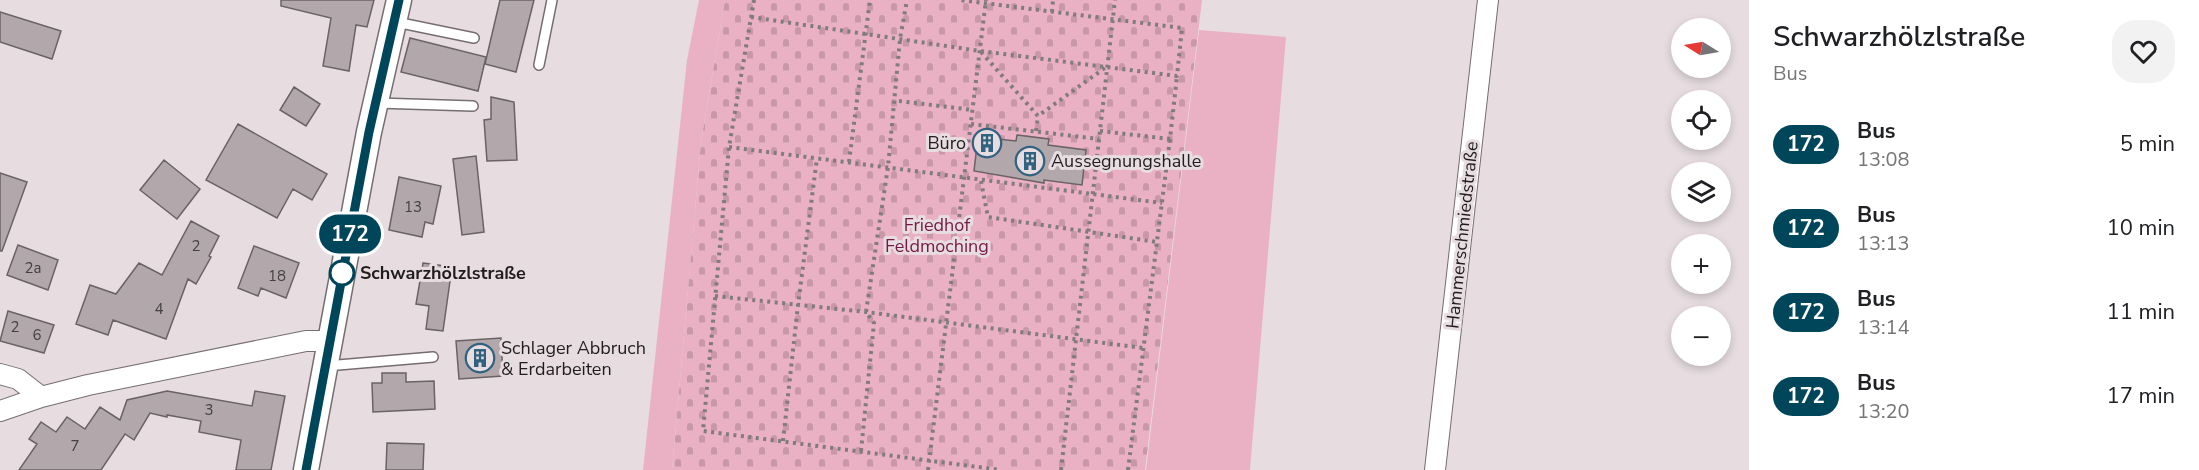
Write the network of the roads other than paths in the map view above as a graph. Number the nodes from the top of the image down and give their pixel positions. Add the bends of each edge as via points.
1 (552, 0) edge
2 (1488, 0) edge
3 (396, 11) edge
4 (474, 38) dead end
5 (539, 65) dead end
6 (376, 103) junction
7 (473, 106) dead end
8 (329, 341) junction
9 (433, 357) dead end
10 (324, 366) junction
11 (0, 374) edge
12 (41, 397) junction
13 (0, 411) edge
14 (306, 470) edge
15 (1435, 470) edge

1 - 5 lane
2 - 15 street, Hammerschmiedstraße
3 - 4 lane
3 - 6 street
6 - 7 lane
6 - 8 street
8 - 10 street
8 - 12 street via 306,341
9 - 10 lane
10 - 14 street
11 - 12 street via 18,379
12 - 13 street

